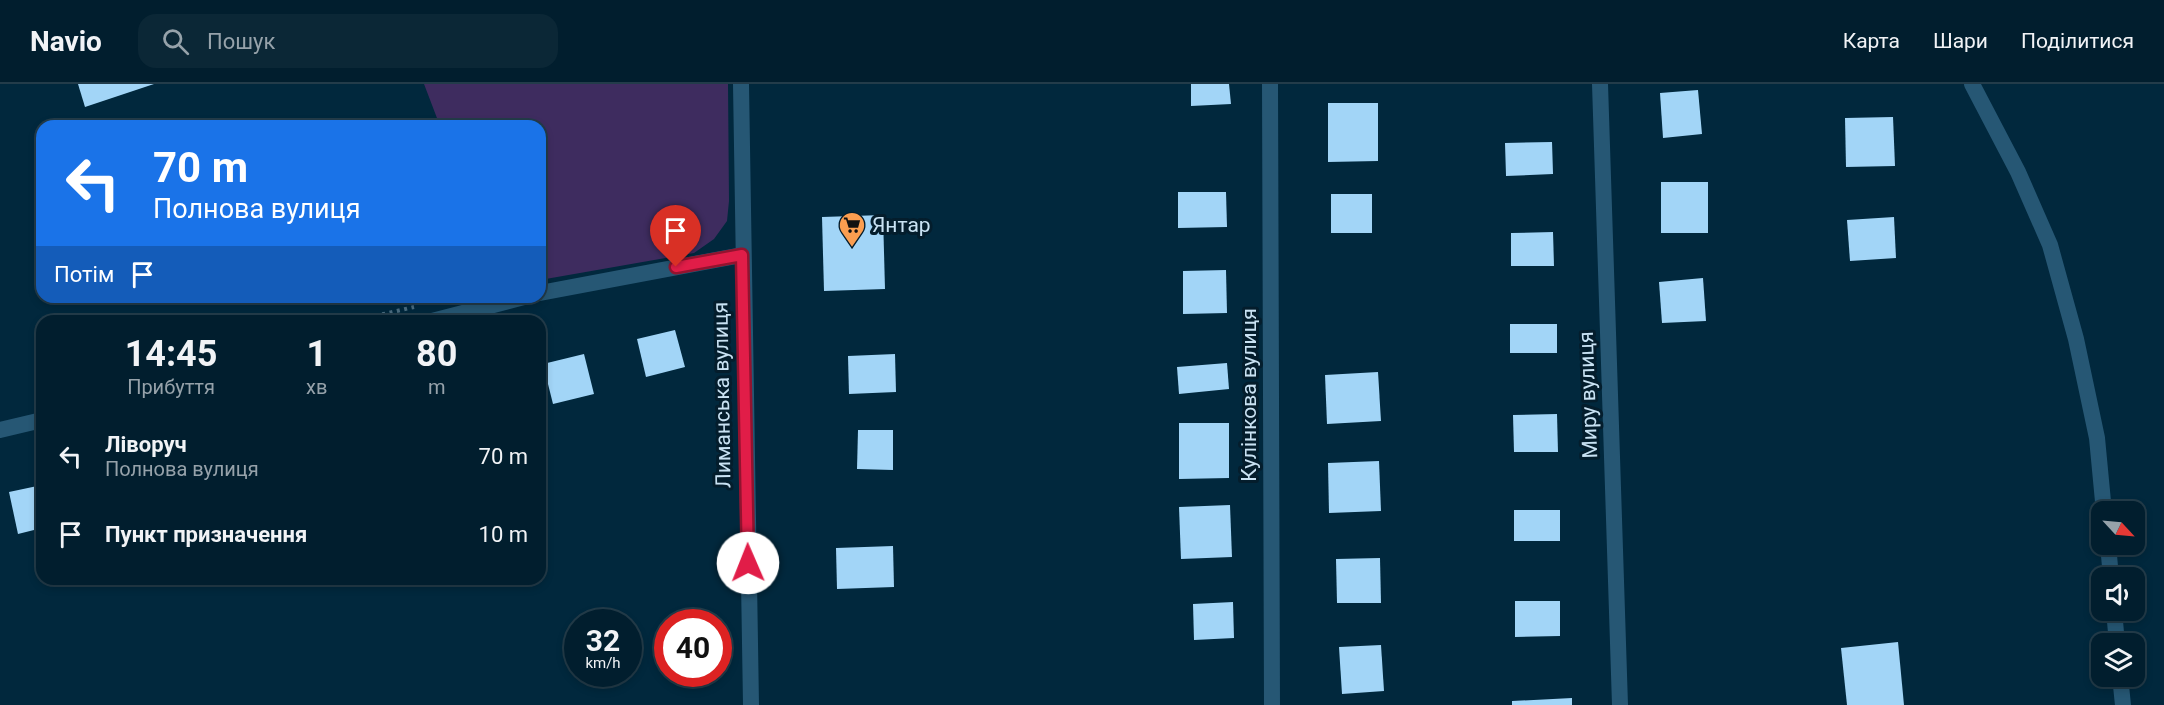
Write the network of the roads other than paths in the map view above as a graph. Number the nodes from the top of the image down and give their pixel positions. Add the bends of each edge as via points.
1 (741, 84) edge
2 (1270, 84) edge
3 (1600, 84) edge
4 (1972, 84) edge
5 (742, 255) junction
6 (546, 292) edge
7 (501, 303) edge
8 (455, 315) edge
9 (36, 421) edge
10 (0, 430) edge
11 (2103, 501) edge
12 (2121, 687) edge
13 (751, 705) edge
14 (1272, 705) edge
15 (1620, 705) edge
16 (2123, 705) edge

1 - 5 street, Лиманська вулиця
2 - 14 street, Кулінкова вулиця
3 - 15 street, Миру вулиця
4 - 11 street via 2018,172 2050,245 2076,339 2097,438
5 - 6 street
5 - 13 street, Лиманська вулиця
7 - 8 street
9 - 10 street
12 - 16 street

